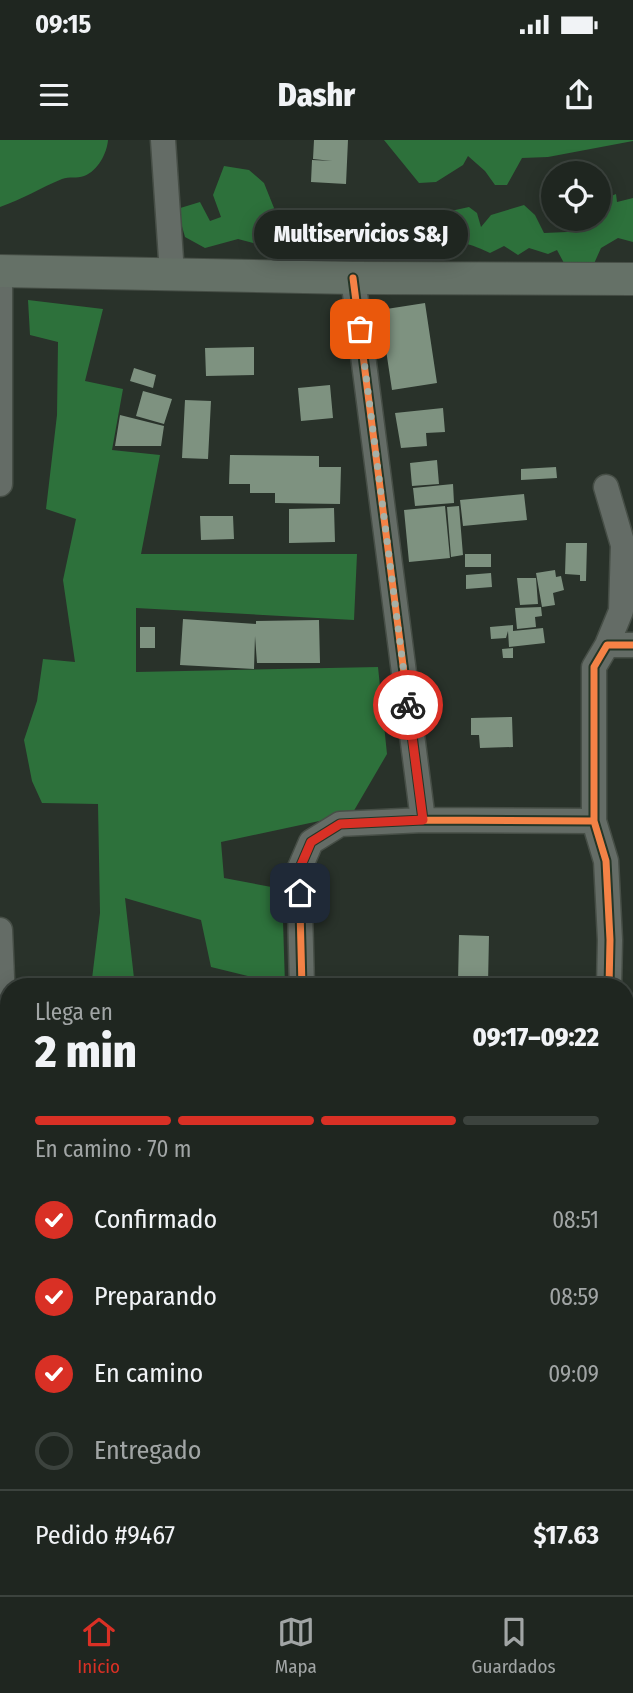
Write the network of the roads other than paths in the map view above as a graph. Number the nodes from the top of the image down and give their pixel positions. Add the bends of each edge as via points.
1 (163, 140) edge
2 (0, 271) edge
3 (172, 274) junction
4 (353, 278) junction
5 (633, 279) edge
6 (0, 288) edge
7 (0, 484) edge
8 (606, 487) dead end
9 (607, 645) junction
10 (633, 645) edge
11 (423, 820) junction
12 (594, 821) junction
13 (0, 930) edge
14 (2, 978) edge
15 (302, 978) edge
16 (609, 978) edge

1 - 3 street
2 - 3 main road
3 - 4 main road
4 - 5 main road
4 - 11 street
6 - 7 street
8 - 9 street via 623,545 621,611
9 - 10 street
9 - 12 street via 593,667
11 - 12 street
11 - 15 street via 340,824 311,842 299,870
12 - 16 street via 606,861
13 - 14 street

